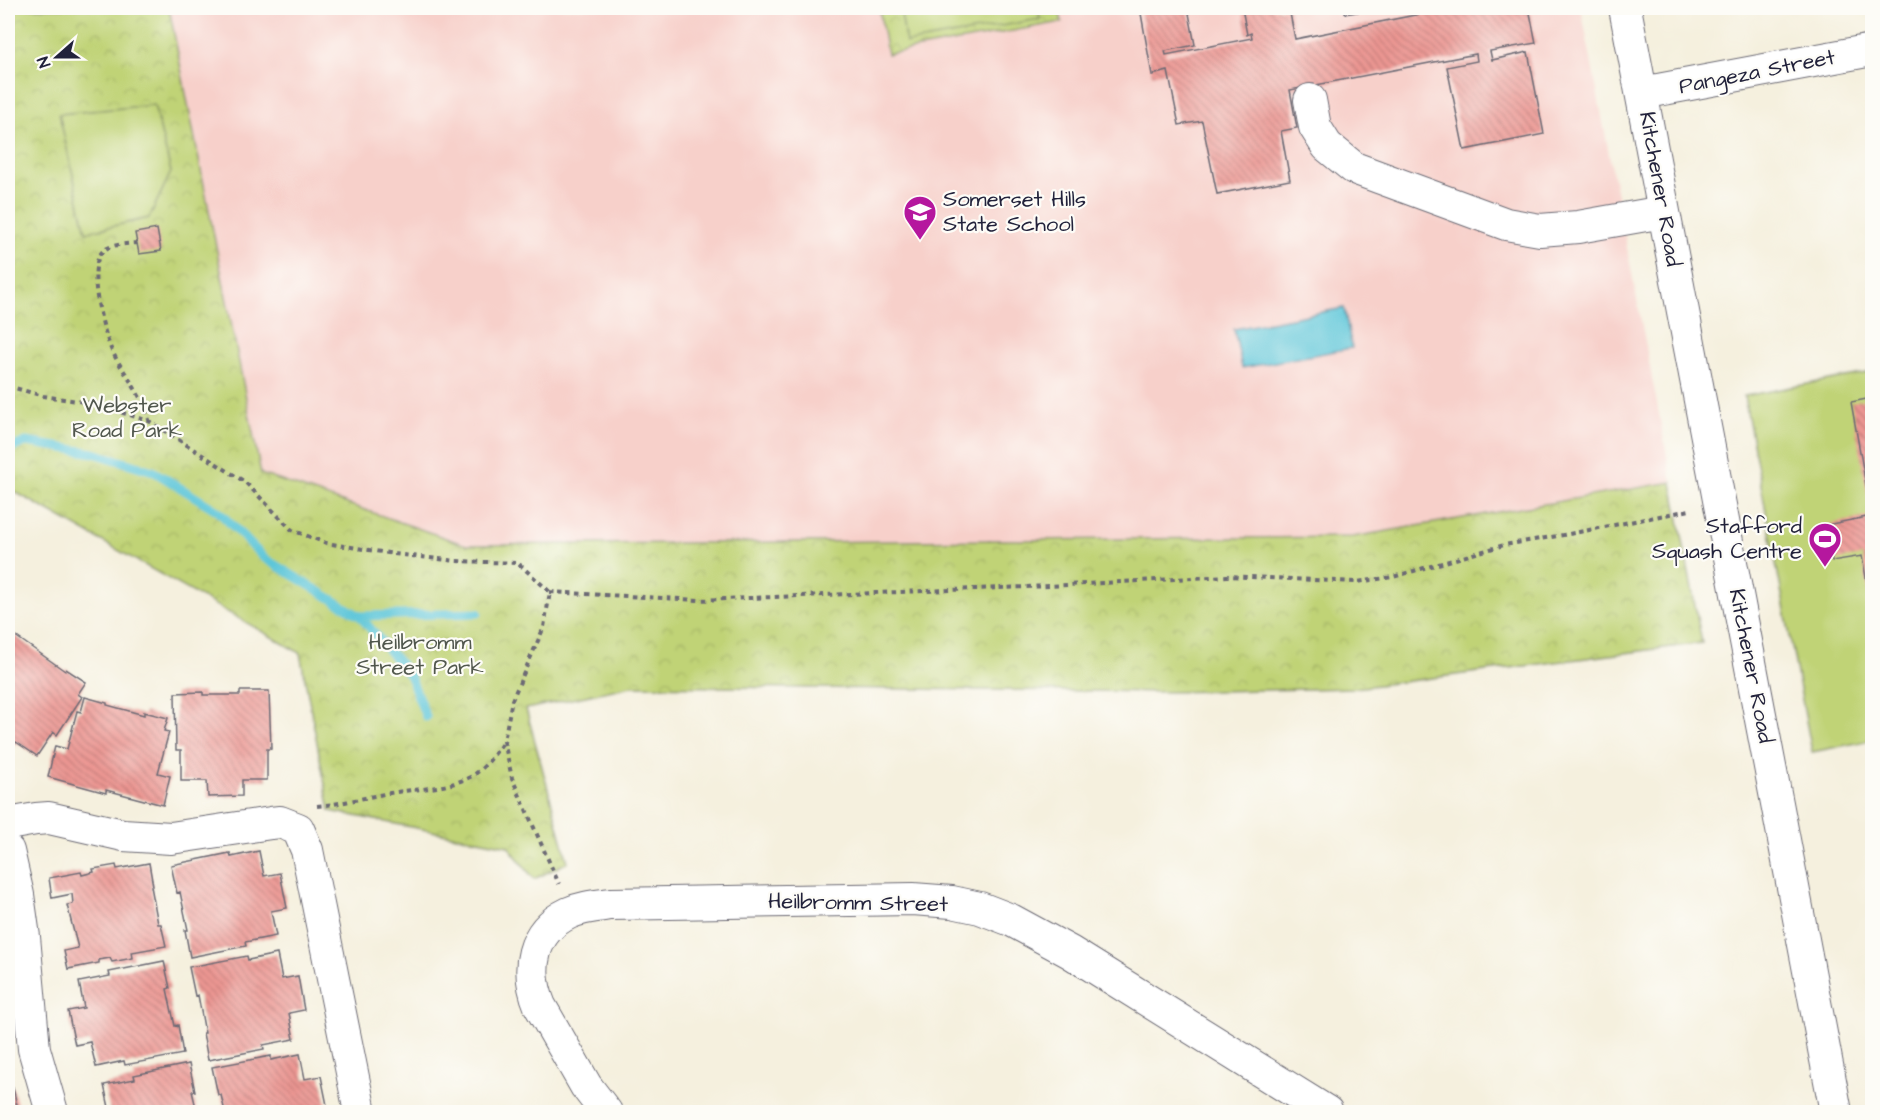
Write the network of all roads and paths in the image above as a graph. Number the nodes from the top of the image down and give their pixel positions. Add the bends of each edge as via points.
1 (1625, 8) edge
2 (1872, 50) edge
3 (1642, 93) junction
4 (1310, 100) dead end
5 (1663, 212) junction
6 (137, 243) dead end
7 (8, 386) edge
8 (149, 421) junction
9 (1720, 505) junction
10 (550, 592) junction
11 (504, 741) junction
12 (336, 804) dead end
13 (8, 824) edge
14 (8, 850) edge
15 (571, 912) junction
16 (52, 1113) edge
17 (360, 1113) edge
18 (606, 1113) edge
19 (1327, 1113) edge
20 (1836, 1113) edge

1 - 3 street, Kitchener Road
2 - 3 street, Pangeza Street
3 - 5 street, Kitchener Road
4 - 5 street via 1315,127 1327,147 1354,168 1506,224 1540,230
5 - 9 street, Kitchener Road
6 - 8 path via 102,252 94,282 111,350 146,408
7 - 8 path via 92,403
8 - 10 path via 245,482 292,530 326,543 394,554 518,563
9 - 10 path via 1504,545 1393,577 1357,582 1227,576 699,600
9 - 20 street, Kitchener Road
10 - 11 path via 544,627 512,699
11 - 12 path via 473,775 435,789
11 - 15 path via 512,778
13 - 17 street via 49,818 123,835 171,838 279,822 298,829 307,850
14 - 16 street via 24,937 34,1049
15 - 18 street, Heilbromm Street via 544,932 537,945 531,977 540,1006
15 - 19 street, Heilbromm Street via 610,904 913,899 980,908 1070,952

